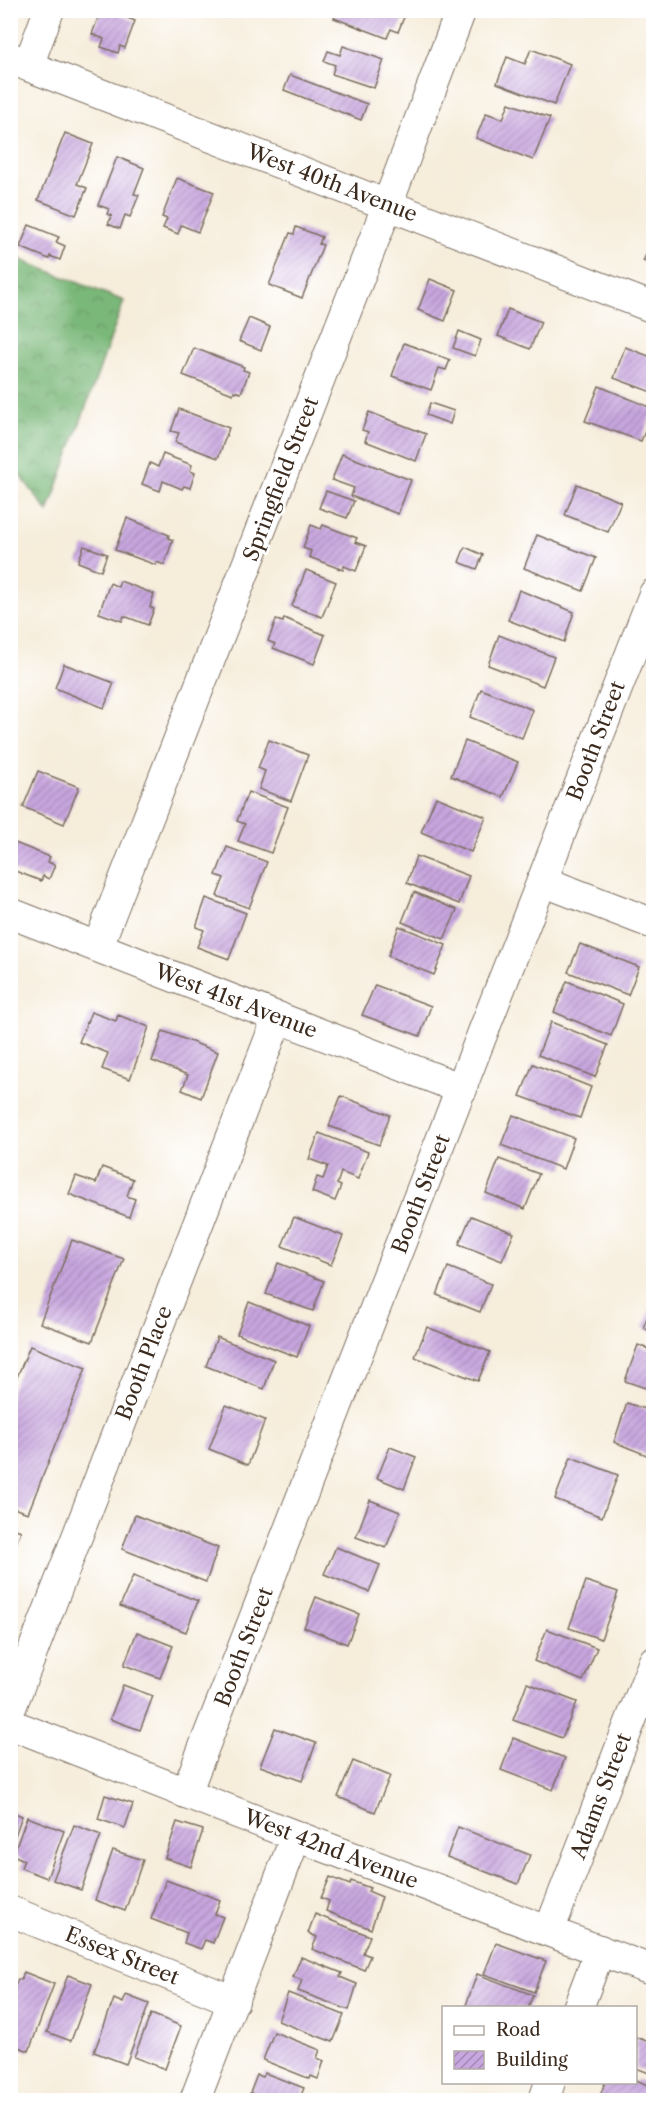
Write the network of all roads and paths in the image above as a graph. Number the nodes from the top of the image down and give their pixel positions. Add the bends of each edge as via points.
1 (49, 10) edge
2 (461, 10) edge
3 (19, 61) edge
4 (388, 205) junction
5 (654, 309) edge
6 (654, 594) edge
7 (542, 881) junction
8 (10, 913) edge
9 (654, 924) edge
10 (98, 946) junction
11 (278, 1017) junction
12 (462, 1089) junction
13 (654, 1661) edge
14 (10, 1710) edge
15 (10, 1724) edge
16 (186, 1793) junction
17 (296, 1836) junction
18 (10, 1911) edge
19 (549, 1931) junction
20 (600, 1950) junction
21 (654, 1971) edge
22 (234, 2001) junction
23 (579, 2006) edge
24 (549, 2084) edge
25 (195, 2100) edge
26 (544, 2100) edge

1 - 3 street
2 - 4 street, Springfield Street
3 - 4 street, West 40th Avenue
4 - 5 street, West 40th Avenue
4 - 10 street, Springfield Street
6 - 7 street, Booth Street
7 - 9 street
7 - 12 street, Booth Street
8 - 10 street, West 41st Avenue
10 - 11 street, West 41st Avenue
11 - 12 street, West 41st Avenue
11 - 14 street, Booth Place
12 - 16 street, Booth Street
13 - 19 street, Adams Street
15 - 16 street, West 42nd Avenue
16 - 17 street, West 42nd Avenue
17 - 19 street, West 42nd Avenue
17 - 22 street
18 - 22 street, Essex Street
19 - 20 street, West 42nd Avenue
20 - 21 street, West 42nd Avenue
20 - 23 street
22 - 25 street
24 - 26 street

